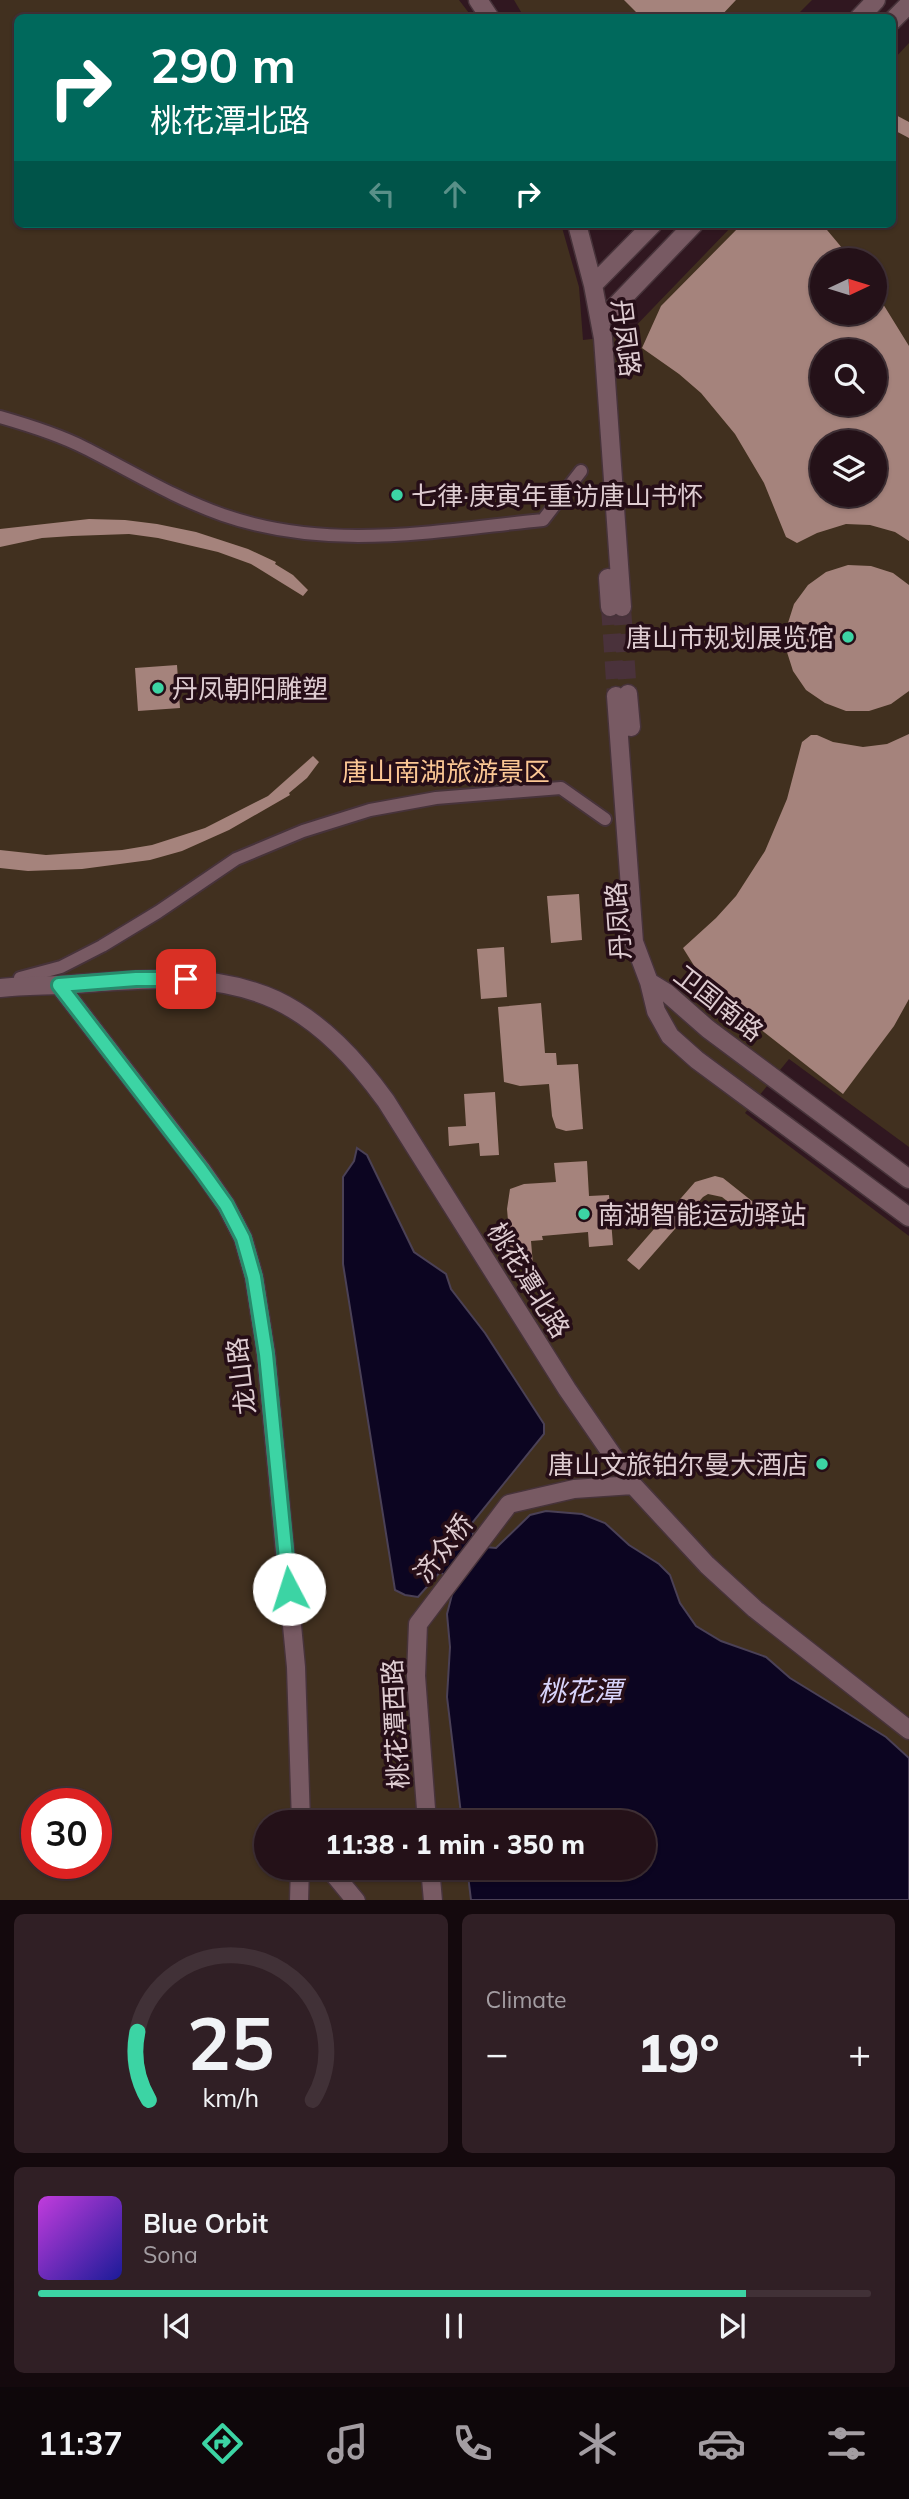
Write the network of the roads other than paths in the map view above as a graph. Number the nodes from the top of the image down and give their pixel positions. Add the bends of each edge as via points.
1 (876, 0) edge
2 (909, 5) edge
3 (863, 14) edge
4 (896, 17) edge
5 (577, 228) edge
6 (649, 228) edge
7 (690, 228) edge
8 (593, 285) junction
9 (600, 322) junction
10 (0, 417) edge
11 (581, 471) dead end
12 (622, 695) tunnel mouth
13 (606, 819) dead end
14 (20, 978) dead end
15 (649, 982) junction
16 (59, 985) junction
17 (0, 988) edge
18 (909, 1179) edge
19 (909, 1217) edge
20 (633, 1485) junction
21 (418, 1624) joint
22 (909, 1730) edge
23 (301, 1810) edge
24 (426, 1810) edge
25 (300, 1880) edge
26 (339, 1880) edge
27 (431, 1880) edge
28 (299, 1900) edge
29 (356, 1900) edge
30 (433, 1900) edge

1 - 3 street
2 - 4 street
5 - 8 street, 丹凤路
6 - 8 street
7 - 9 street
8 - 9 street, 丹凤路
8 - 9 street, 丹凤路 via 592,328 616,607
10 - 11 street via 82,446 167,493 206,508 307,535 372,537 543,520
12 - 15 street, 丹凤路
13 - 14 street via 561,788 436,797 370,810 236,859 102,946 61,967
15 - 18 street, 卫国南路
15 - 19 street, 卫国南路 via 656,1011 670,1036
16 - 17 street, 桃花潭北路
16 - 20 street, 桃花潭北路 via 136,979 219,983 277,1000 337,1041 386,1101 567,1389
16 - 23 street, 龙山路 via 201,1170 243,1238 266,1354 295,1654
20 - 21 street, 济众桥 via 574,1489 509,1504
20 - 22 street, 桃花潭北路 via 755,1609
21 - 24 street, 桃花潭西路 via 416,1676
25 - 28 street
26 - 29 street
27 - 30 street

